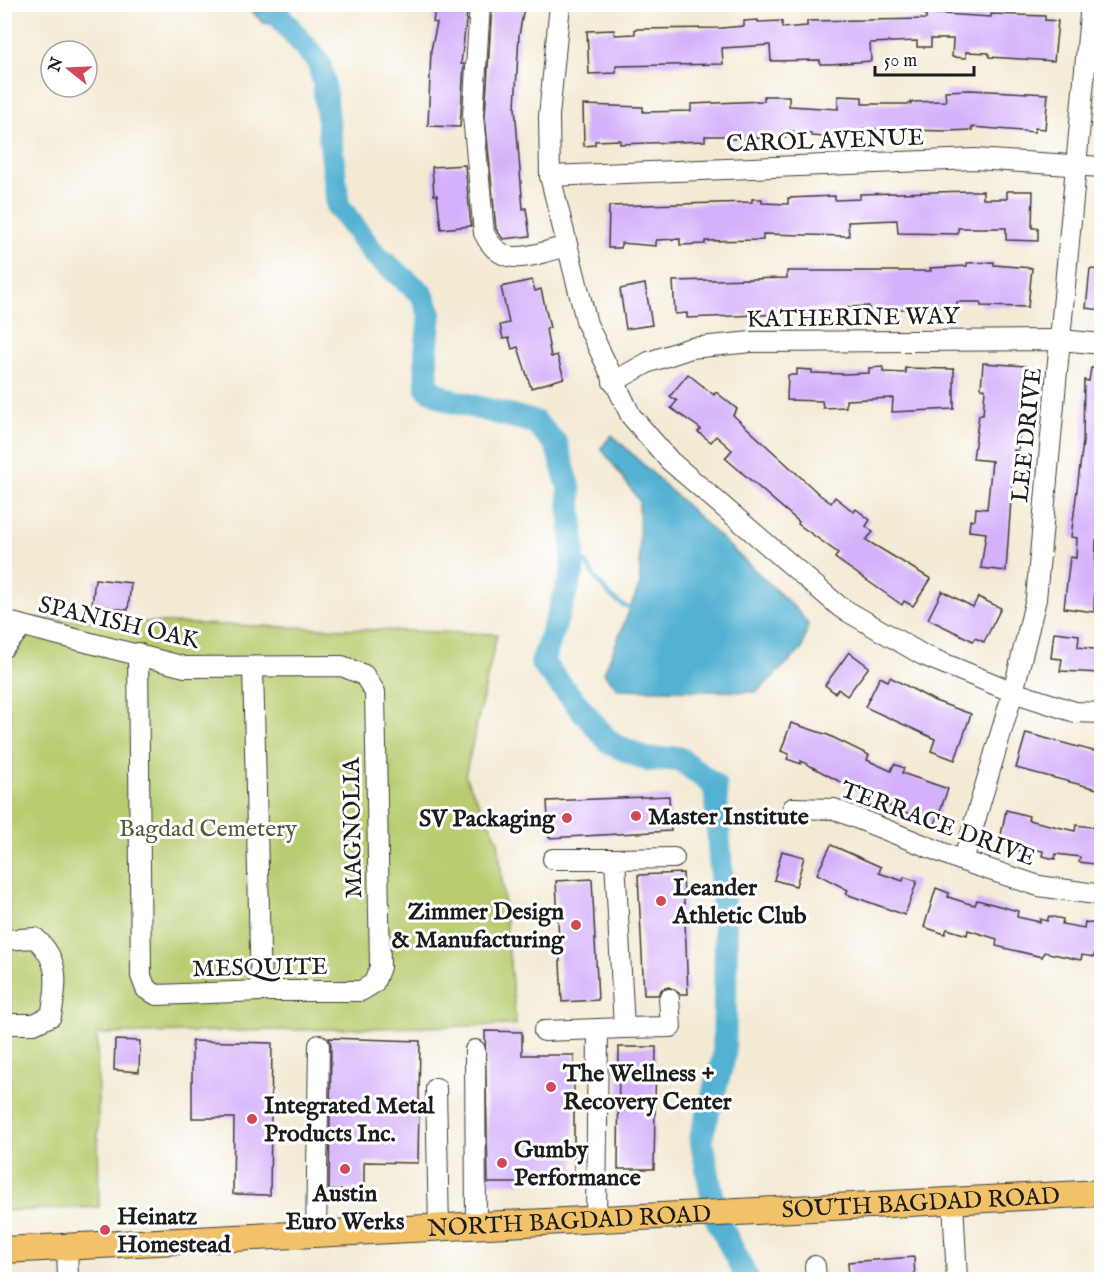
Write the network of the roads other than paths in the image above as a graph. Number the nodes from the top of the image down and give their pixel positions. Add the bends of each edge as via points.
1 (480, 4) edge
2 (561, 4) edge
3 (1091, 4) edge
4 (1076, 165) junction
5 (1101, 167) edge
6 (550, 176) junction
7 (567, 246) junction
8 (1061, 340) junction
9 (1101, 344) edge
10 (613, 382) junction
11 (14, 623) edge
12 (4, 647) edge
13 (138, 653) junction
14 (252, 668) junction
15 (364, 675) joint
16 (1013, 692) junction
17 (1101, 713) edge
18 (793, 808) dead end
19 (674, 858) dead end
20 (615, 859) junction
21 (553, 860) dead end
22 (963, 861) junction
23 (1101, 895) edge
24 (13, 939) edge
25 (374, 983) joint
26 (261, 991) junction
27 (669, 999) dead end
28 (4, 1024) edge
29 (598, 1029) junction
30 (624, 1029) junction
31 (544, 1030) dead end
32 (319, 1045) dead end
33 (475, 1050) dead end
34 (436, 1088) dead end
35 (1101, 1193) edge
36 (953, 1201) junction
37 (739, 1214) joint
38 (596, 1221) junction
39 (476, 1227) junction
40 (439, 1229) junction
41 (316, 1234) junction
42 (67, 1245) junction
43 (4, 1250) edge
44 (68, 1280) edge
45 (957, 1280) edge

1 - 7 street via 473,116 483,233 491,249 510,258
2 - 6 street via 549,116
3 - 4 street, LEE DRIVE
4 - 5 street, CAROL AVENUE
4 - 6 street, CAROL AVENUE via 975,159
4 - 8 street, LEE DRIVE
6 - 7 street
7 - 10 street via 587,324
8 - 9 street, KATHERINE WAY
8 - 10 street, KATHERINE WAY via 751,342 691,348 649,362
8 - 16 street, LEE DRIVE via 1036,599
10 - 16 street via 631,416 670,461 840,607 923,655
11 - 12 street
11 - 13 street, SPANISH OAK
13 - 14 street, SPANISH OAK via 185,667
13 - 26 street, MESQUITE via 141,976 146,988 157,995
14 - 15 street, SPANISH OAK via 342,666
14 - 26 street
15 - 25 street, MAGNOLIA via 375,692 380,967
16 - 17 street via 1075,712
16 - 22 street, LEE DRIVE
18 - 22 street, TERRACE DRIVE via 834,809
19 - 20 street
20 - 21 street
20 - 30 street
22 - 23 street, TERRACE DRIVE via 1039,886
24 - 28 street via 35,938 42,944 53,958 58,985 51,1016 34,1024
25 - 26 street, MESQUITE via 361,991
27 - 30 street via 671,1027
29 - 30 street
29 - 31 street
29 - 38 street
32 - 41 street
33 - 39 street
34 - 40 street
35 - 36 main road, SOUTH BAGDAD ROAD
36 - 37 main road, SOUTH BAGDAD ROAD
36 - 45 street
37 - 38 main road, NORTH BAGDAD ROAD
38 - 39 main road, NORTH BAGDAD ROAD
39 - 40 main road, NORTH BAGDAD ROAD
40 - 41 main road, NORTH BAGDAD ROAD
41 - 42 main road, NORTH BAGDAD ROAD
42 - 43 main road, NORTH BAGDAD ROAD
42 - 44 street

